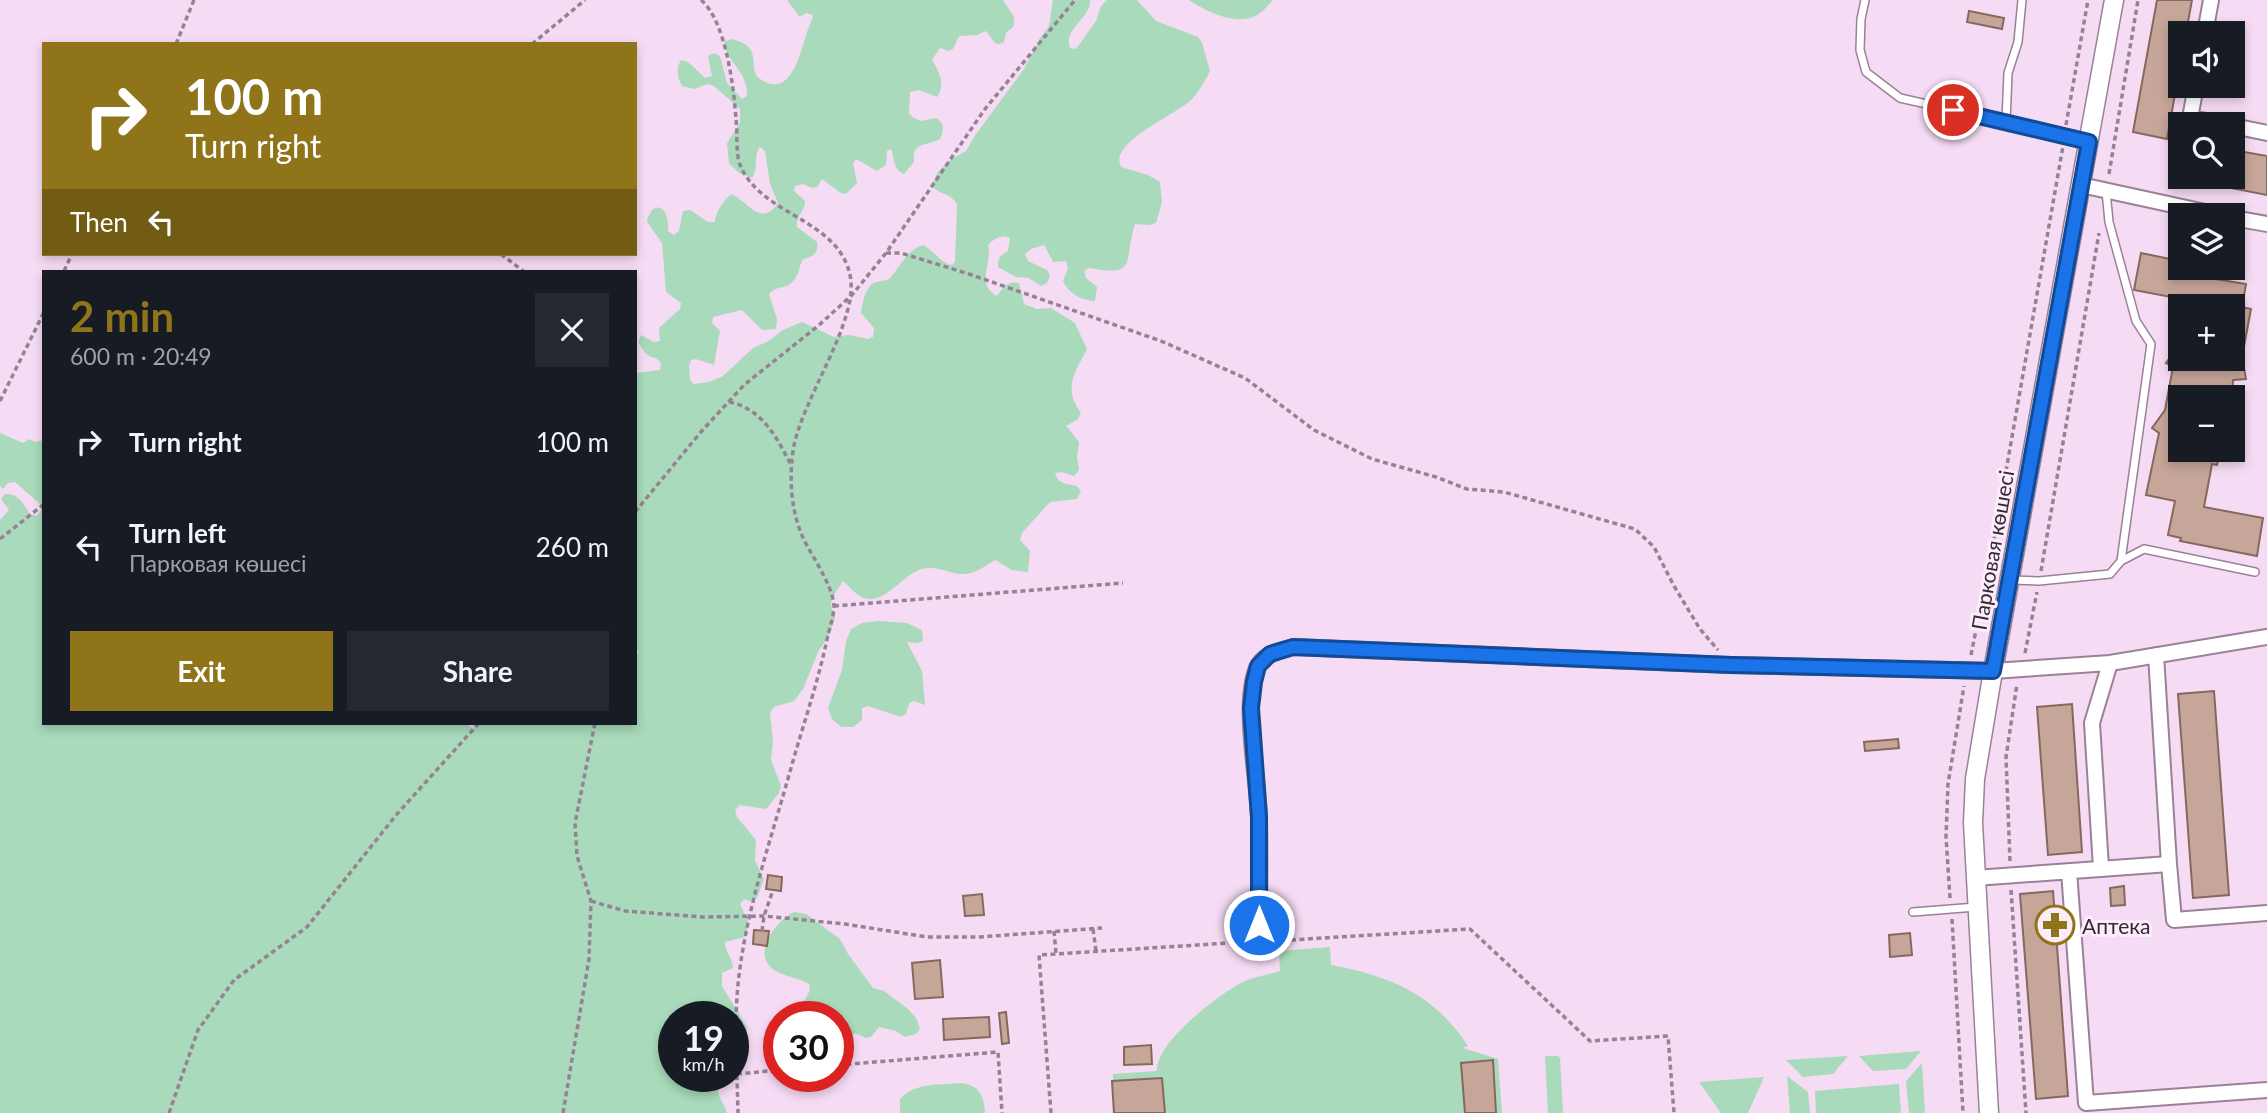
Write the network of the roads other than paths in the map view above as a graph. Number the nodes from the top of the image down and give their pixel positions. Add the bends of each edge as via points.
1 (1865, 0) edge
2 (2022, 0) edge
3 (2114, 0) edge
4 (2211, 0) edge
5 (2207, 21) edge
6 (2006, 122) junction
7 (2245, 128) edge
8 (2267, 133) edge
9 (2089, 142) junction
10 (2081, 185) junction
11 (2106, 191) junction
12 (2168, 204) edge
13 (2245, 220) edge
14 (2267, 224) edge
15 (2121, 561) junction
16 (2255, 572) dead end
17 (2010, 580) junction
18 (2267, 636) edge
19 (2156, 655) junction
20 (2110, 663) junction
21 (1993, 671) junction
22 (2169, 864) junction
23 (2101, 868) junction
24 (2069, 871) junction
25 (1975, 877) junction
26 (1977, 907) junction
27 (1913, 912) dead end
28 (2267, 913) edge
29 (1256, 940) road end
30 (2267, 1090) edge
31 (1989, 1113) edge

1 - 6 lane via 1860,50 1866,72 1900,98
2 - 6 lane via 2018,42 2008,73
3 - 9 street, Парковая көшесі
4 - 5 street
6 - 9 lane
7 - 8 street
9 - 10 street, Парковая көшесі
10 - 11 street
10 - 17 street, Парковая көшесі
11 - 12 street
11 - 15 lane via 2109,222 2136,321 2151,344
13 - 14 street
15 - 16 lane via 2144,549
15 - 17 lane via 2110,574
17 - 21 street, Парковая көшесі
18 - 19 street
19 - 20 street
19 - 22 street
20 - 21 street
20 - 23 street via 2092,723
21 - 25 street, Парковая көшесі via 1975,779
21 - 29 street via 1293,647 1270,654 1258,666 1251,708 1259,817
22 - 23 street
22 - 28 street via 2174,920
23 - 24 street
24 - 25 street
24 - 30 street via 2086,1103
25 - 26 street, Парковая көшесі
26 - 27 lane
26 - 31 street, Парковая көшесі

